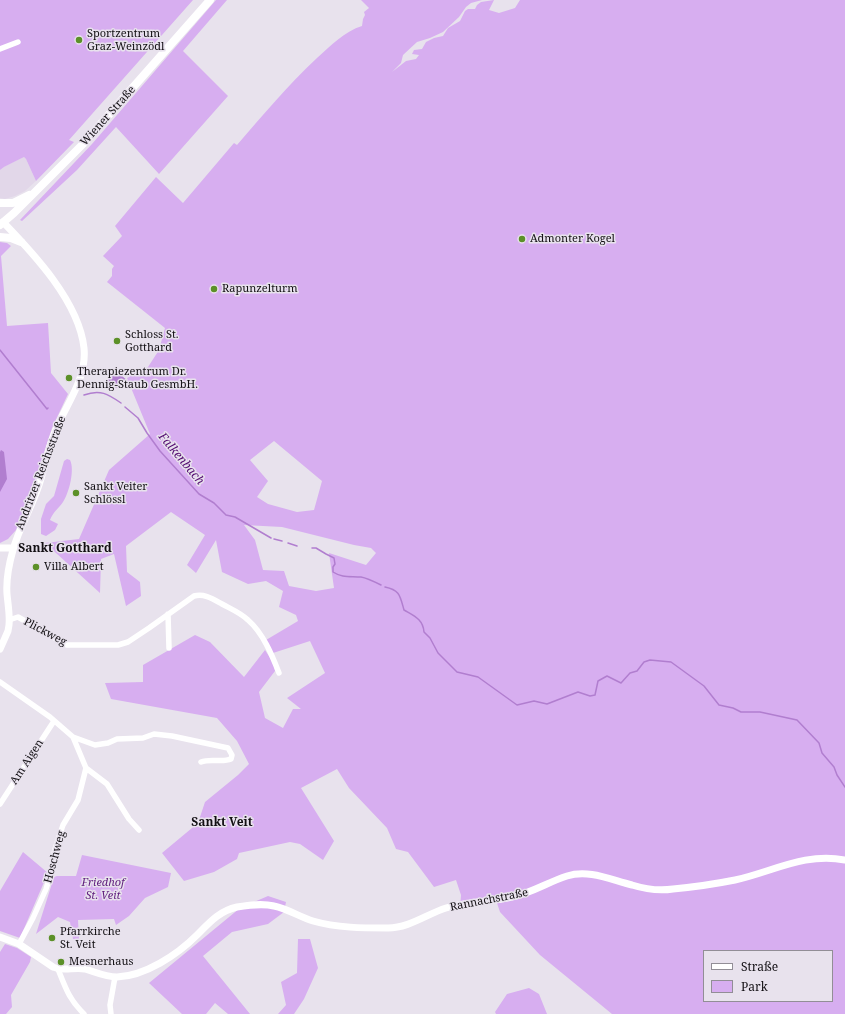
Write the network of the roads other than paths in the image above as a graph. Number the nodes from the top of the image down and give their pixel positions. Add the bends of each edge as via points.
1 (210, 0) edge
2 (18, 42) dead end
3 (0, 49) edge
4 (35, 192) junction
5 (0, 203) edge
6 (1, 222) edge
7 (0, 237) edge
8 (21, 242) junction
9 (0, 548) edge
10 (13, 548) junction
11 (168, 614) junction
12 (9, 620) junction
13 (169, 648) dead end
14 (0, 649) edge
15 (279, 673) dead end
16 (0, 682) edge
17 (54, 721) junction
18 (73, 737) junction
19 (201, 762) dead end
20 (86, 768) junction
21 (0, 804) edge
22 (139, 830) dead end
23 (845, 860) edge
24 (0, 937) edge
25 (19, 944) junction
26 (56, 968) junction
27 (115, 977) junction
28 (84, 1014) edge
29 (112, 1014) edge

1 - 4 main road, Wiener Straße via 112,113
2 - 3 street
4 - 5 main road via 13,203
4 - 6 main road, Wiener Straße
6 - 8 street, Andritzer Reichsstraße
7 - 8 main road
8 - 10 street, Andritzer Reichsstraße via 62,292 79,328 84,349 79,381 56,428 39,486
9 - 10 street
10 - 12 street, Andritzer Reichsstraße via 7,582
11 - 12 street, Plickweg via 142,633 118,645 67,645 18,617
11 - 13 street
11 - 15 street, Plickweg via 199,594 236,611 258,630 273,656
12 - 14 street, Andritzer Reichsstraße via 8,631
16 - 17 street
17 - 18 street
17 - 21 street, Am Aigen
18 - 19 street via 95,745 108,743 117,738 142,738 154,734 172,736 228,748 232,755 228,761
18 - 20 street
20 - 22 street via 107,784
20 - 25 street, Hoschweg via 78,800 63,824 46,889 34,918
23 - 27 street, Rannachstraße via 821,858 793,862 736,880 672,890 634,886 594,874 573,875 531,892 454,905 410,923 390,928 335,926 312,921 274,906 256,904 222,912 174,954 143,972
24 - 25 street
25 - 26 street
26 - 27 street, Rannachstraße via 82,968
26 - 28 street via 71,999
27 - 29 street via 110,1006

